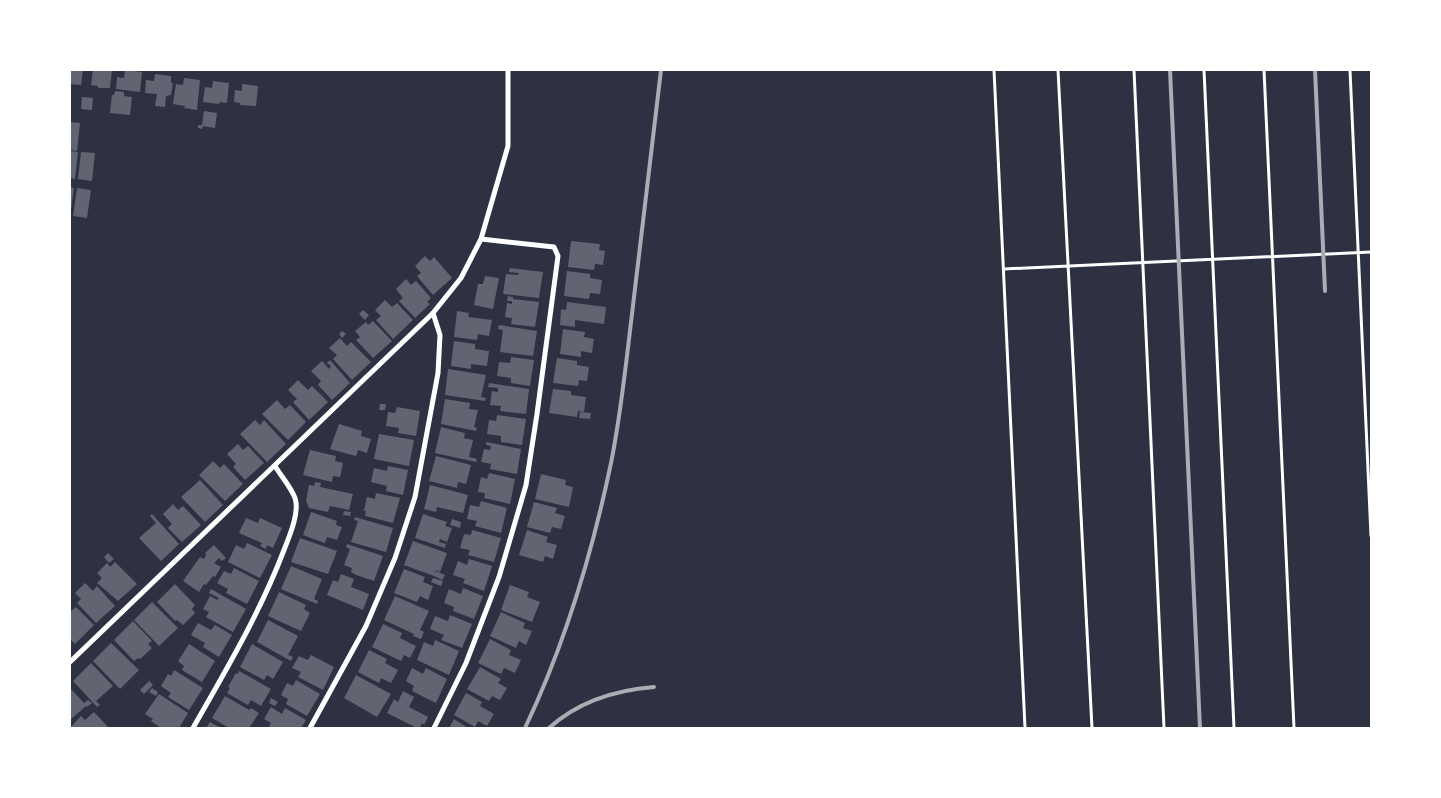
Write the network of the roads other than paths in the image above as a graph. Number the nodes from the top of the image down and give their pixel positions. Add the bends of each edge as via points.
1 (508, 70) edge
2 (994, 70) edge
3 (1058, 70) edge
4 (1134, 70) edge
5 (1204, 70) edge
6 (1264, 70) edge
7 (1350, 70) edge
8 (481, 239) junction
9 (1358, 252) junction
10 (1371, 252) edge
11 (1272, 257) junction
12 (1212, 260) junction
13 (1142, 263) junction
14 (1068, 266) junction
15 (1004, 269) junction
16 (433, 313) junction
17 (275, 466) junction
18 (1371, 536) edge
19 (70, 662) edge
20 (193, 728) edge
21 (310, 728) edge
22 (434, 728) edge
23 (1025, 728) edge
24 (1092, 728) edge
25 (1164, 728) edge
26 (1234, 728) edge
27 (1294, 728) edge

1 - 8 street via 508,146
2 - 15 lane
3 - 14 lane
4 - 13 lane
5 - 12 lane
6 - 11 lane
7 - 9 lane
8 - 16 street via 461,278
8 - 22 street via 554,247 558,256 526,485 499,577 466,663
9 - 10 lane
9 - 11 lane
9 - 18 lane
11 - 12 lane
11 - 27 lane
12 - 13 lane
12 - 26 lane
13 - 14 lane
13 - 25 lane
14 - 15 lane
14 - 24 lane
15 - 23 lane
16 - 17 street
16 - 21 street via 440,335 438,373 415,497 395,558 366,626
17 - 19 street
17 - 20 street via 295,499 295,519 272,582 246,636

